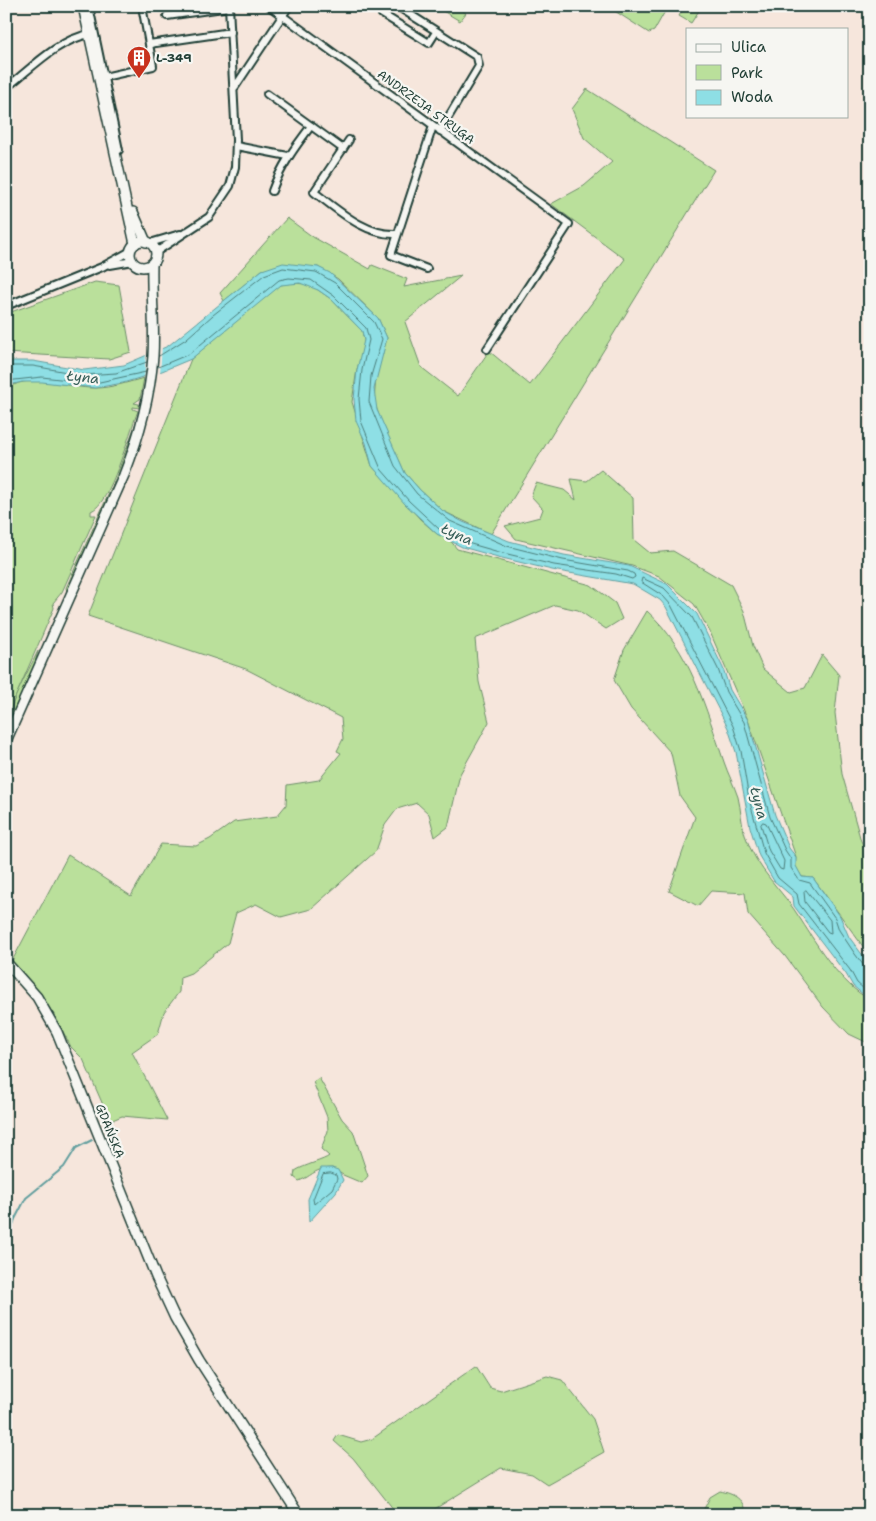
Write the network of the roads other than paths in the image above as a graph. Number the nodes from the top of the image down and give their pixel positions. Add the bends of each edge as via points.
1 (83, 6) edge
2 (89, 6) edge
3 (142, 6) edge
4 (269, 6) edge
5 (289, 6) edge
6 (386, 6) edge
7 (398, 6) edge
8 (230, 7) edge
9 (167, 16) dead end
10 (283, 16) junction
11 (231, 32) junction
12 (436, 32) junction
13 (89, 34) junction
14 (149, 44) junction
15 (104, 77) junction
16 (235, 87) junction
17 (6, 88) edge
18 (267, 94) dead end
19 (311, 126) junction
20 (432, 126) junction
21 (440, 131) junction
22 (349, 140) dead end
23 (236, 146) junction
24 (342, 150) junction
25 (117, 151) junction
26 (288, 156) junction
27 (272, 191) dead end
28 (127, 201) junction
29 (184, 234) junction
30 (397, 234) junction
31 (148, 243) junction
32 (133, 252) junction
33 (156, 252) junction
34 (147, 266) junction
35 (427, 270) dead end
36 (6, 306) edge
37 (487, 349) dead end
38 (6, 741) edge
39 (6, 962) edge
40 (299, 1515) edge

1 - 13 main road
2 - 15 street
3 - 14 street
4 - 10 street, ANDRZEJA STRUGA
5 - 10 street
6 - 12 street via 382,14 429,43
7 - 12 street
8 - 9 street
8 - 11 street
10 - 16 street
10 - 20 street, ANDRZEJA STRUGA
11 - 14 street
11 - 16 street
12 - 21 street via 477,57 479,65
13 - 17 street via 55,48
13 - 25 main road
14 - 15 street via 151,67
15 - 25 street
16 - 23 street
18 - 19 street
19 - 24 street
19 - 26 street
20 - 21 street, ANDRZEJA STRUGA
20 - 30 street
21 - 37 street, ANDRZEJA STRUGA via 570,224
22 - 24 street
23 - 26 street
23 - 29 street via 232,177 221,202 209,217
24 - 30 street via 314,192 361,225 385,234
25 - 28 main road
26 - 27 street
28 - 31 main road
28 - 32 main road
29 - 31 street
29 - 33 street
30 - 35 street via 391,255
31 - 32 main road
31 - 33 main road
32 - 34 main road
32 - 36 street
33 - 34 main road
34 - 38 main road via 152,299 153,355 148,397 138,434 124,475
39 - 40 main road, GDAŃSKA via 37,997 57,1032 175,1318

